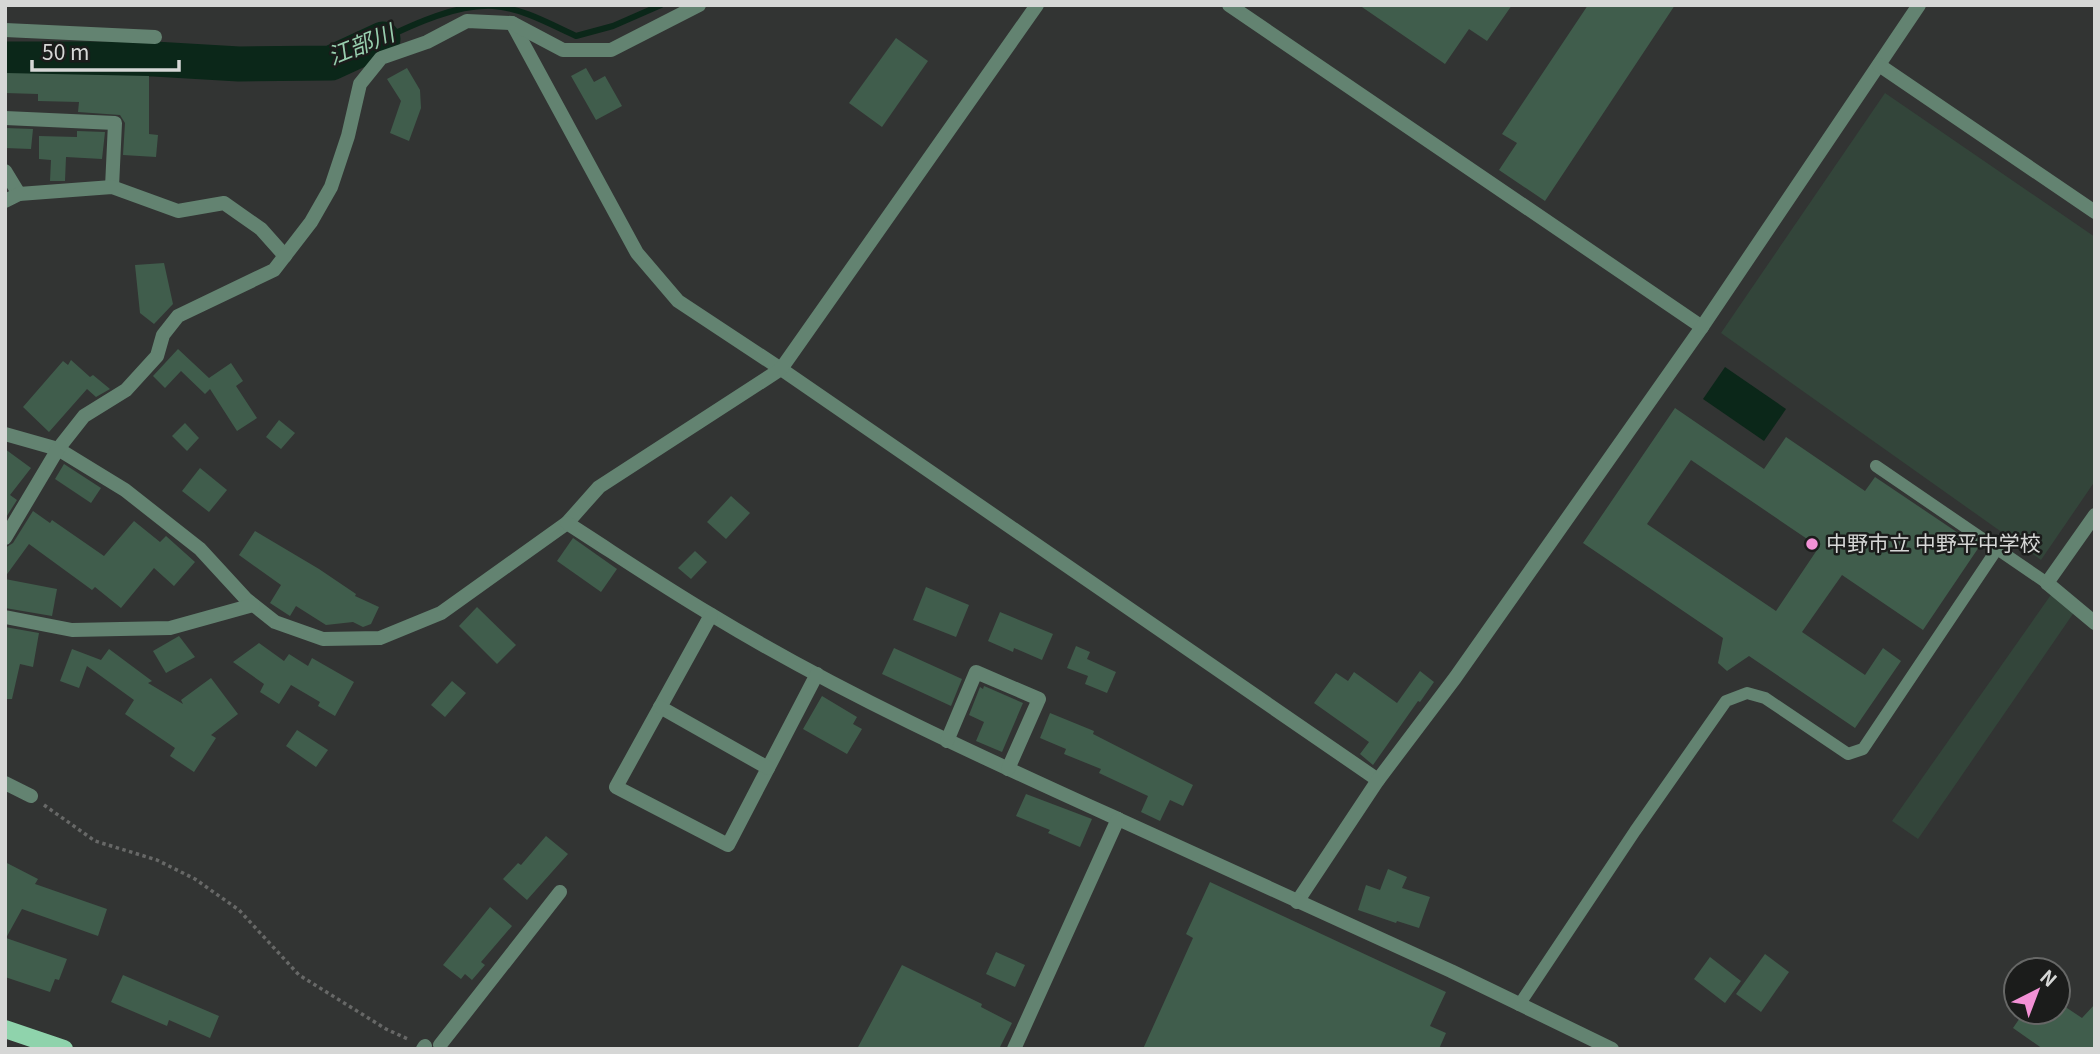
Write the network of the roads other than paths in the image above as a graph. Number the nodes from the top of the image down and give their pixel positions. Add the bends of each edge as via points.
1 (699, 5) edge
2 (1037, 5) edge
3 (1229, 5) edge
4 (1919, 5) edge
5 (512, 23) junction
6 (5, 30) edge
7 (155, 37) dead end
8 (1879, 65) junction
9 (5, 118) edge
10 (5, 171) edge
11 (113, 187) junction
12 (19, 194) junction
13 (5, 201) edge
14 (2095, 212) edge
15 (285, 256) junction
16 (1702, 327) junction
17 (781, 369) junction
18 (5, 434) edge
19 (58, 449) junction
20 (1877, 466) dead end
21 (2095, 515) edge
22 (567, 523) junction
23 (5, 538) edge
24 (1997, 549) junction
25 (2047, 583) junction
26 (253, 605) junction
27 (711, 615) junction
28 (5, 617) edge
29 (2095, 623) edge
30 (817, 674) junction
31 (660, 707) junction
32 (947, 741) junction
33 (768, 768) junction
34 (1008, 769) junction
35 (1378, 780) junction
36 (5, 783) edge
37 (31, 796) road end
38 (1118, 819) junction
39 (560, 891) dead end
40 (1297, 902) junction
41 (1519, 1005) junction
42 (5, 1030) edge
43 (440, 1045) dead end
44 (64, 1049) edge
45 (1014, 1049) edge
46 (1612, 1049) edge

1 - 5 street via 611,50 563,50
2 - 17 street
3 - 16 street
4 - 8 street
5 - 15 street via 467,21 427,43 381,58 360,84 331,187
5 - 17 street via 637,253 678,301
6 - 7 street
8 - 14 street
8 - 16 street
9 - 11 street via 115,123
10 - 12 street
11 - 12 street
11 - 15 street via 178,211 224,203 261,229
12 - 13 street
15 - 19 street via 274,271 178,316 163,335 157,356 126,390 84,416
16 - 35 street
17 - 22 street via 599,487
17 - 35 street
18 - 19 street
19 - 23 street
19 - 26 street via 125,490 200,548
20 - 24 lane
21 - 25 street
22 - 26 street via 441,613 380,638 323,639 275,622
22 - 27 street
24 - 25 lane
24 - 41 lane via 1863,749 1848,754 1765,698 1747,693 1726,701
25 - 29 street
26 - 28 street via 170,628 72,630
27 - 30 street
27 - 31 street
30 - 32 street
30 - 33 street
31 - 33 street
31 - 33 street via 616,787 728,845
32 - 34 street
32 - 34 street via 976,672 1039,699
34 - 38 street
35 - 40 street
36 - 37 street
38 - 40 street
38 - 45 street
39 - 43 street
40 - 41 street
41 - 46 street
42 - 44 main road

